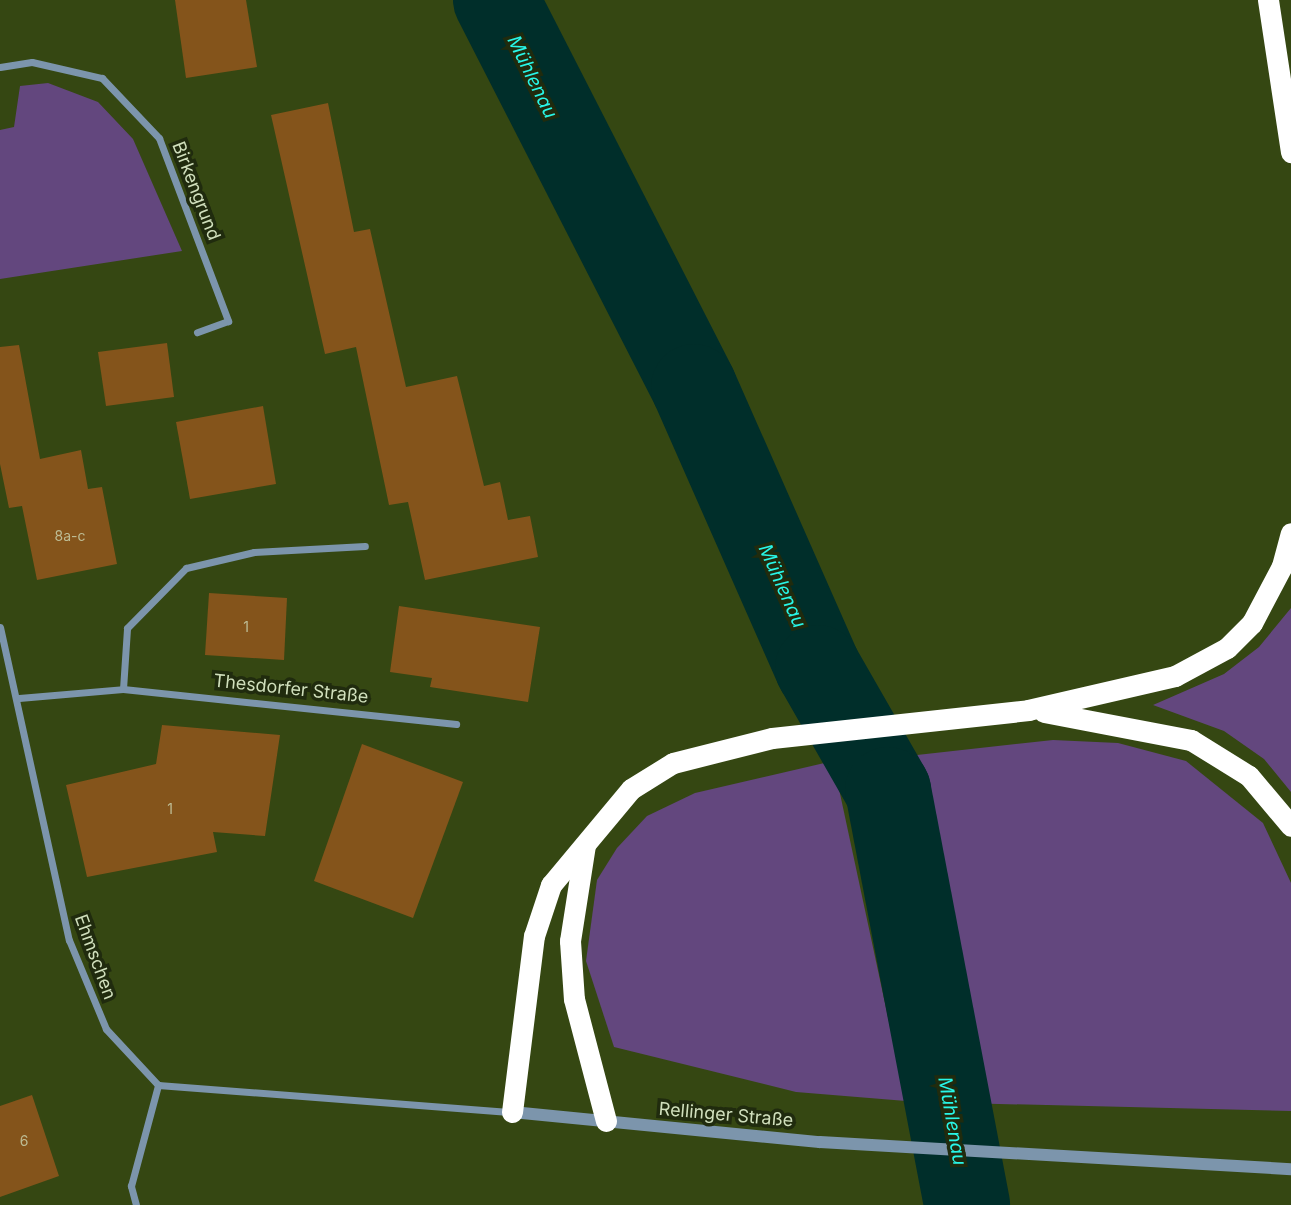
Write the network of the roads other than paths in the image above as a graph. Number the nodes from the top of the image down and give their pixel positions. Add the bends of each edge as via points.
1 (1268, 0) edge
2 (0, 67) edge
3 (1291, 152) edge
4 (197, 332) dead end
5 (1291, 533) edge
6 (365, 546) dead end
7 (0, 627) edge
8 (122, 689) junction
9 (19, 698) junction
10 (1028, 710) junction
11 (456, 724) dead end
12 (1291, 826) edge
13 (587, 836) junction
14 (158, 1085) junction
15 (512, 1112) junction
16 (607, 1121) junction
17 (1291, 1169) edge
18 (136, 1205) edge

1 - 3 highway
2 - 4 street, Birkengrund via 32,62 102,78 159,138 228,321
5 - 10 highway via 1269,595 1227,648 1175,676
6 - 8 street via 254,552 186,568 127,628
7 - 9 street, Ehmschen
8 - 9 street, Thesdorfer Straße
8 - 11 street, Thesdorfer Straße
9 - 14 street, Ehmschen via 39,819 69,940 106,1029
10 - 12 highway via 1191,740 1249,776
10 - 13 highway via 772,738 673,763 631,789
13 - 15 highway via 551,885 534,936
13 - 16 highway via 570,941 574,999
14 - 15 street, Rellinger Straße
14 - 18 street via 131,1186
15 - 16 street, Rellinger Straße
16 - 17 street, Rellinger Straße via 820,1142

